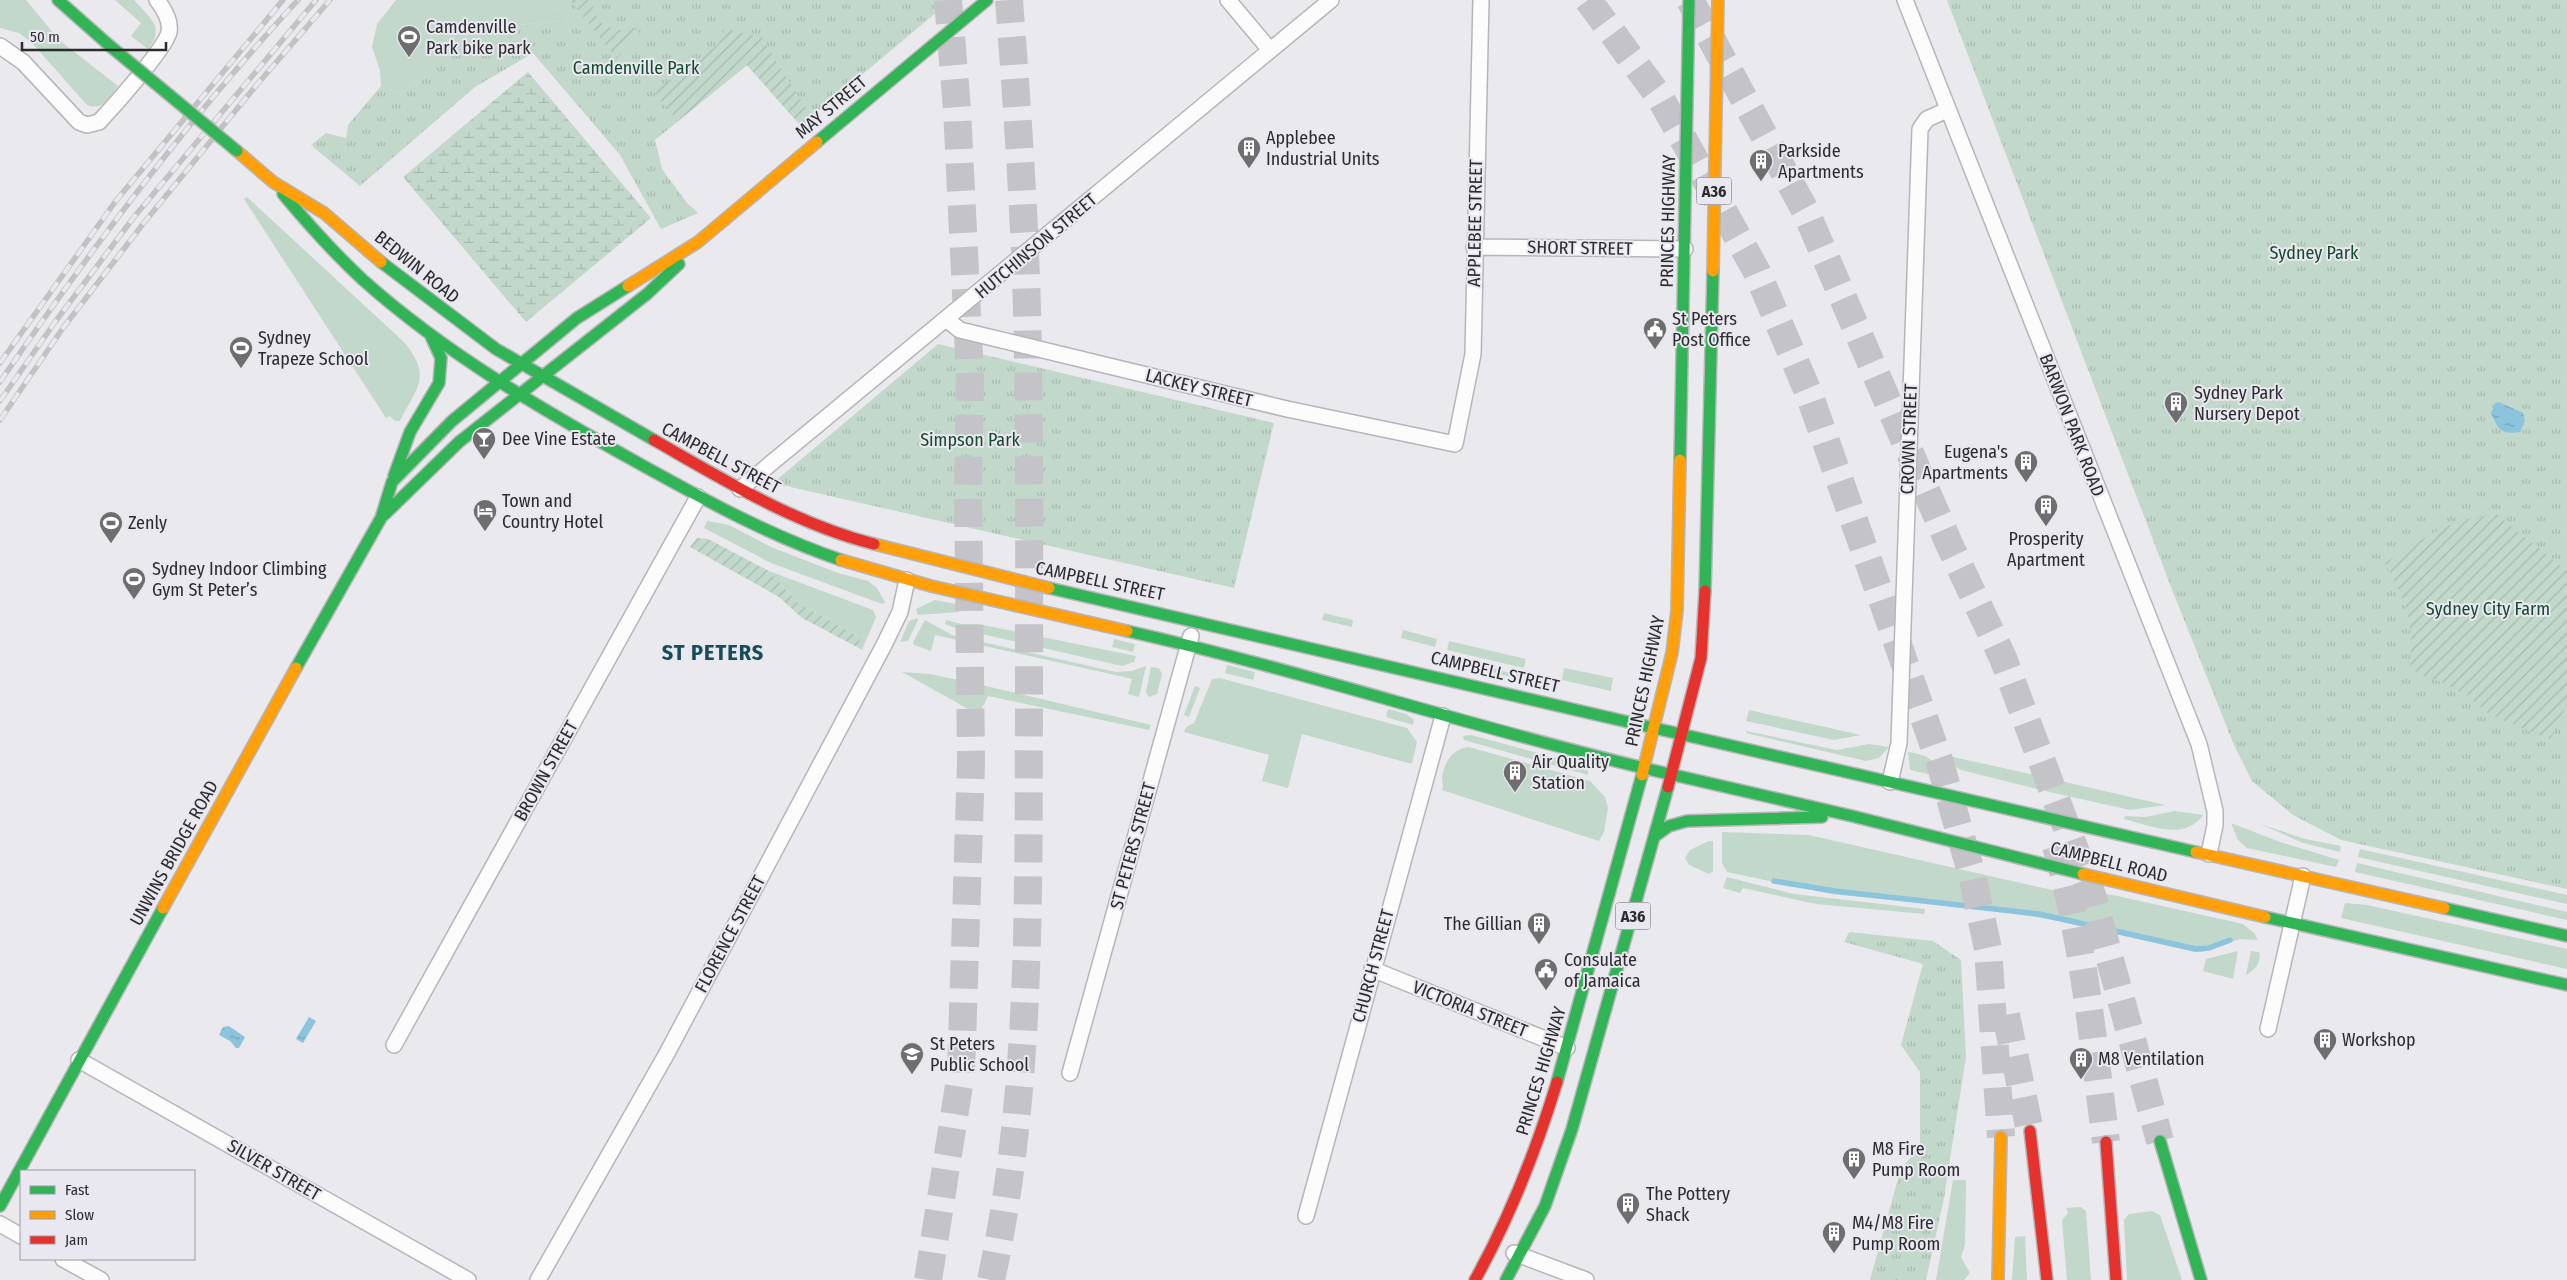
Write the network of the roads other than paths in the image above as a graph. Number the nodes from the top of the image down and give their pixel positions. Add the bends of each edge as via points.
1 (58, 0) edge
2 (157, 0) edge
3 (987, 0) edge
4 (1228, 0) edge
5 (1331, 0) edge
6 (1482, 0) edge
7 (1689, 0) edge
8 (1718, 0) edge
9 (1905, 0) edge
10 (0, 46) edge
11 (1270, 50) junction
12 (1947, 110) junction
13 (273, 182) junction
14 (698, 242) junction
15 (1474, 247) junction
16 (1685, 249) junction
17 (947, 320) junction
18 (430, 334) junction
19 (521, 364) junction
20 (541, 376) junction
21 (500, 380) junction
22 (520, 393) junction
23 (1455, 444) joint
24 (392, 482) junction
25 (740, 490) junction
26 (698, 497) junction
27 (381, 518) junction
28 (907, 580) junction
29 (1195, 620) junction
30 (1188, 646) junction
31 (1443, 716) junction
32 (1654, 728) junction
33 (1683, 734) junction
34 (1644, 768) junction
35 (1671, 774) junction
36 (1890, 782) junction
37 (1852, 816) junction
38 (1655, 836) junction
39 (2209, 854) junction
40 (2303, 876) junction
41 (2292, 924) junction
42 (2567, 936) edge
43 (1372, 969) junction
44 (2567, 985) edge
45 (2268, 1029) dead end
46 (394, 1045) dead end
47 (1567, 1048) junction
48 (79, 1060) junction
49 (1070, 1073) dead end
50 (2030, 1131) tunnel mouth
51 (2001, 1137) tunnel mouth
52 (2160, 1140) tunnel mouth
53 (2106, 1142) tunnel mouth
54 (0, 1206) edge
55 (1306, 1216) dead end
56 (0, 1224) edge
57 (20, 1235) edge
58 (1494, 1246) junction
59 (1519, 1254) junction
60 (65, 1260) edge
61 (102, 1280) edge
62 (468, 1280) edge
63 (538, 1280) edge
64 (1475, 1280) edge
65 (1506, 1280) edge
66 (1586, 1280) edge
67 (1998, 1280) edge
68 (2046, 1280) edge
69 (2116, 1280) edge
70 (2201, 1280) edge

1 - 13 main road, BEDWIN ROAD, bridge
2 - 10 street via 167,17 168,35 125,93 94,125 78,122 23,62
3 - 14 main road, MAY STREET
4 - 11 street
5 - 11 street, HUTCHINSON STREET
6 - 15 street, APPLEBEE STREET
7 - 16 main road, PRINCES HIGHWAY / A36
8 - 33 main road, A36 via 1705,596 1701,658
9 - 12 street, BARWON PARK ROAD
11 - 17 street, HUTCHINSON STREET
12 - 36 street, CROWN STREET via 1927,119 1920,129 1899,743
12 - 39 street, BARWON PARK ROAD via 2199,744 2214,811 2215,825
13 - 18 main road, BEDWIN ROAD via 309,227 351,268
13 - 19 main road, BEDWIN ROAD via 324,213 402,280 475,336
14 - 19 main road, MAY STREET via 577,318
14 - 20 main road, MAY STREET via 671,274
15 - 16 street, SHORT STREET
15 - 23 street, APPLEBEE STREET via 1473,354
16 - 32 main road, PRINCES HIGHWAY / A36 via 1677,611 1672,652
17 - 23 street, LACKEY STREET via 960,330 1241,398
17 - 25 street, HUTCHINSON STREET
18 - 21 main road, BEDWIN ROAD
18 - 24 main road via 441,358 439,382 410,432
19 - 20 main road, BEDWIN ROAD
19 - 21 main road, MAY STREET
20 - 22 main road, MAY STREET
20 - 25 main road, CAMPBELL STREET
21 - 22 main road, BEDWIN ROAD
21 - 24 main road, UNWINS BRIDGE ROAD via 429,442
22 - 26 main road via 597,441
22 - 27 main road, UNWINS BRIDGE ROAD via 459,442
24 - 27 main road, UNWINS BRIDGE ROAD
25 - 29 main road, CAMPBELL STREET via 859,540 1031,584
26 - 28 main road via 761,529 850,563
26 - 46 street, BROWN STREET
27 - 48 main road, UNWINS BRIDGE ROAD
28 - 30 main road
28 - 63 street, FLORENCE STREET via 900,612 884,645 666,1055
29 - 30 street, ST PETERS STREET
29 - 32 main road, CAMPBELL STREET
30 - 31 main road via 1350,687
30 - 49 street, ST PETERS STREET
31 - 34 main road
31 - 43 street, CHURCH STREET
32 - 33 main road, CAMPBELL STREET
32 - 34 main road, PRINCES HIGHWAY / A36
33 - 35 main road, A36
33 - 36 main road, CAMPBELL ROAD
34 - 35 main road, CAMPBELL ROAD
34 - 47 main road, PRINCES HIGHWAY / A36
35 - 37 main road, CAMPBELL ROAD
35 - 38 main road, A36
36 - 39 main road, CAMPBELL ROAD
37 - 38 main road via 1687,821 1669,826
37 - 41 main road, CAMPBELL ROAD
38 - 59 main road, A36 via 1594,1057 1558,1173 1545,1206
39 - 40 main road, CAMPBELL ROAD
40 - 41 street
40 - 42 main road, CAMPBELL ROAD
41 - 44 main road, CAMPBELL ROAD
41 - 45 street
43 - 47 street, VICTORIA STREET
43 - 55 street, CHURCH STREET
47 - 58 main road, PRINCES HIGHWAY / A36 via 1536,1150
48 - 54 main road, UNWINS BRIDGE ROAD
48 - 62 street, SILVER STREET
50 - 68 main road
51 - 67 main road
52 - 70 main road
53 - 69 main road
56 - 57 street
58 - 59 street
58 - 64 main road, PRINCES HIGHWAY / A36
59 - 65 main road, A36
59 - 66 street
60 - 61 street

